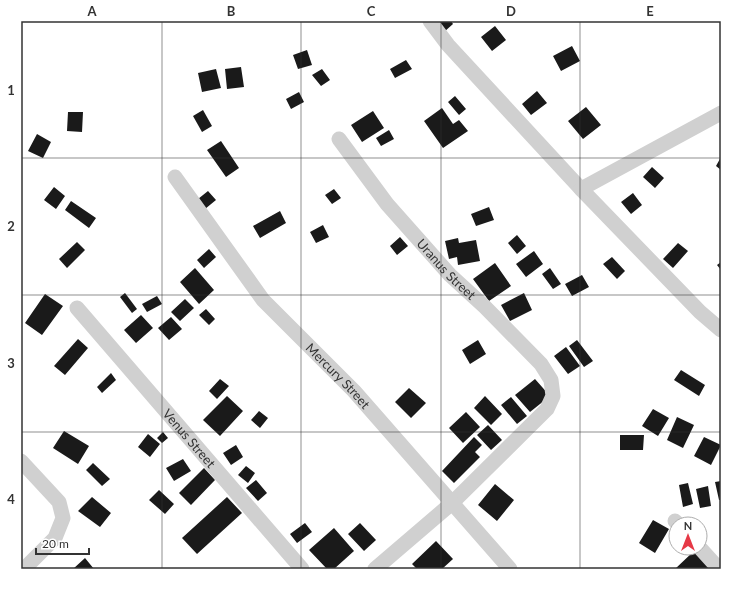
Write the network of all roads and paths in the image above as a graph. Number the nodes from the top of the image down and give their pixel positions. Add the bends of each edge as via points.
1 (430, 21) edge
2 (721, 113) edge
3 (339, 139) dead end
4 (175, 177) dead end
5 (581, 189) junction
6 (77, 308) dead end
7 (721, 330) edge
8 (21, 461) edge
9 (452, 503) junction
10 (707, 556) edge
11 (24, 569) edge
12 (302, 569) edge
13 (375, 569) edge
14 (510, 569) edge
15 (719, 569) edge

1 - 5 street via 448,45
2 - 5 street
3 - 9 street, Uranus Street via 387,204 450,275 486,307 541,364 551,380 553,396 546,409
4 - 9 street, Mercury Street via 263,300 354,391
5 - 7 street via 700,312
6 - 12 street, Venus Street
8 - 11 street via 59,502 63,518 55,538
9 - 13 street
9 - 14 street, Mercury Street
10 - 15 street

